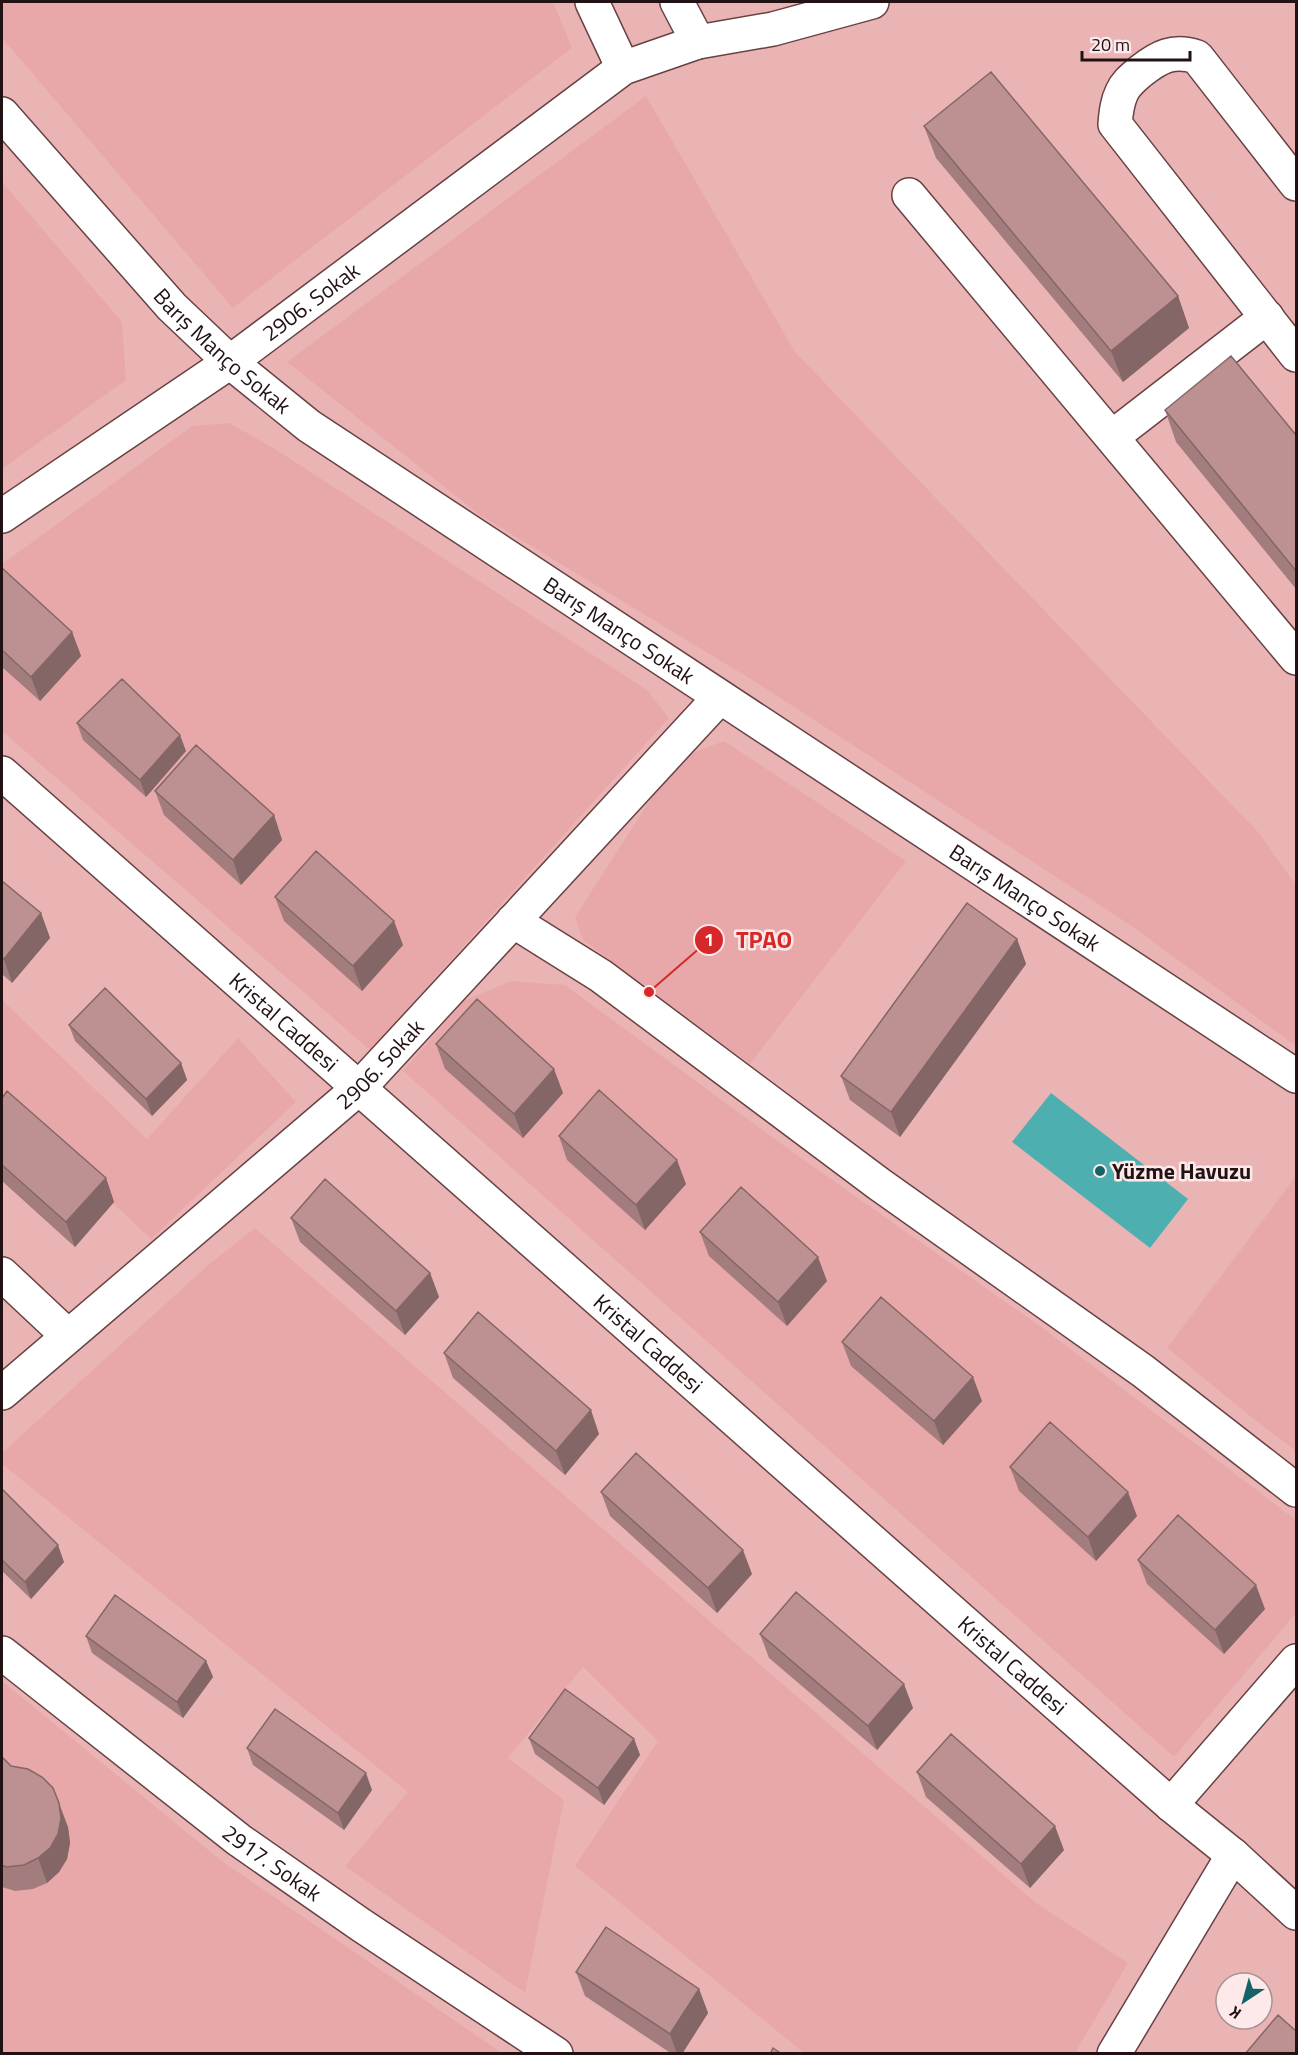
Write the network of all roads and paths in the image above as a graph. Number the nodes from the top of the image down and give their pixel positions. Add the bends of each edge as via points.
1 (592, 2) edge
2 (677, 2) edge
3 (872, 2) edge
4 (698, 42) junction
5 (623, 68) junction
6 (2, 114) edge
7 (1296, 184) edge
8 (909, 195) dead end
9 (1266, 317) junction
10 (1296, 356) edge
11 (230, 362) junction
12 (1112, 437) junction
13 (2, 516) edge
14 (1296, 658) edge
15 (720, 697) junction
16 (2, 773) edge
17 (513, 921) junction
18 (1296, 1076) edge
19 (359, 1088) junction
20 (2, 1274) edge
21 (68, 1336) junction
22 (2, 1393) edge
23 (1296, 1490) edge
24 (2, 1653) edge
25 (1296, 1661) edge
26 (1171, 1805) junction
27 (1233, 1855) junction
28 (1296, 1913) edge
29 (556, 2054) edge
30 (1113, 2054) edge

1 - 5 street
2 - 4 street
3 - 4 street, 2906. Sokak via 773,29
4 - 5 street, 2906. Sokak
5 - 11 street, 2906. Sokak
6 - 11 street, Barış Manço Sokak via 172,307
7 - 9 street via 1197,57 1177,53 1158,58 1123,90 1115,124
8 - 12 street
9 - 10 street
9 - 12 street
11 - 13 street, 2906. Sokak
11 - 15 street, Barış Manço Sokak via 309,426
12 - 14 street
15 - 17 street, 2906. Sokak
15 - 18 street, Barış Manço Sokak
16 - 19 street, Kristal Caddesi
17 - 19 street, 2906. Sokak
17 - 23 street via 601,976 879,1184 1143,1371
19 - 21 street, 2906. Sokak
19 - 26 street, Kristal Caddesi
20 - 21 street
21 - 22 street, 2906. Sokak
24 - 29 street, 2917. Sokak via 239,1840
25 - 26 street
26 - 27 street, Kristal Caddesi
27 - 28 street, Kristal Caddesi
27 - 30 street

